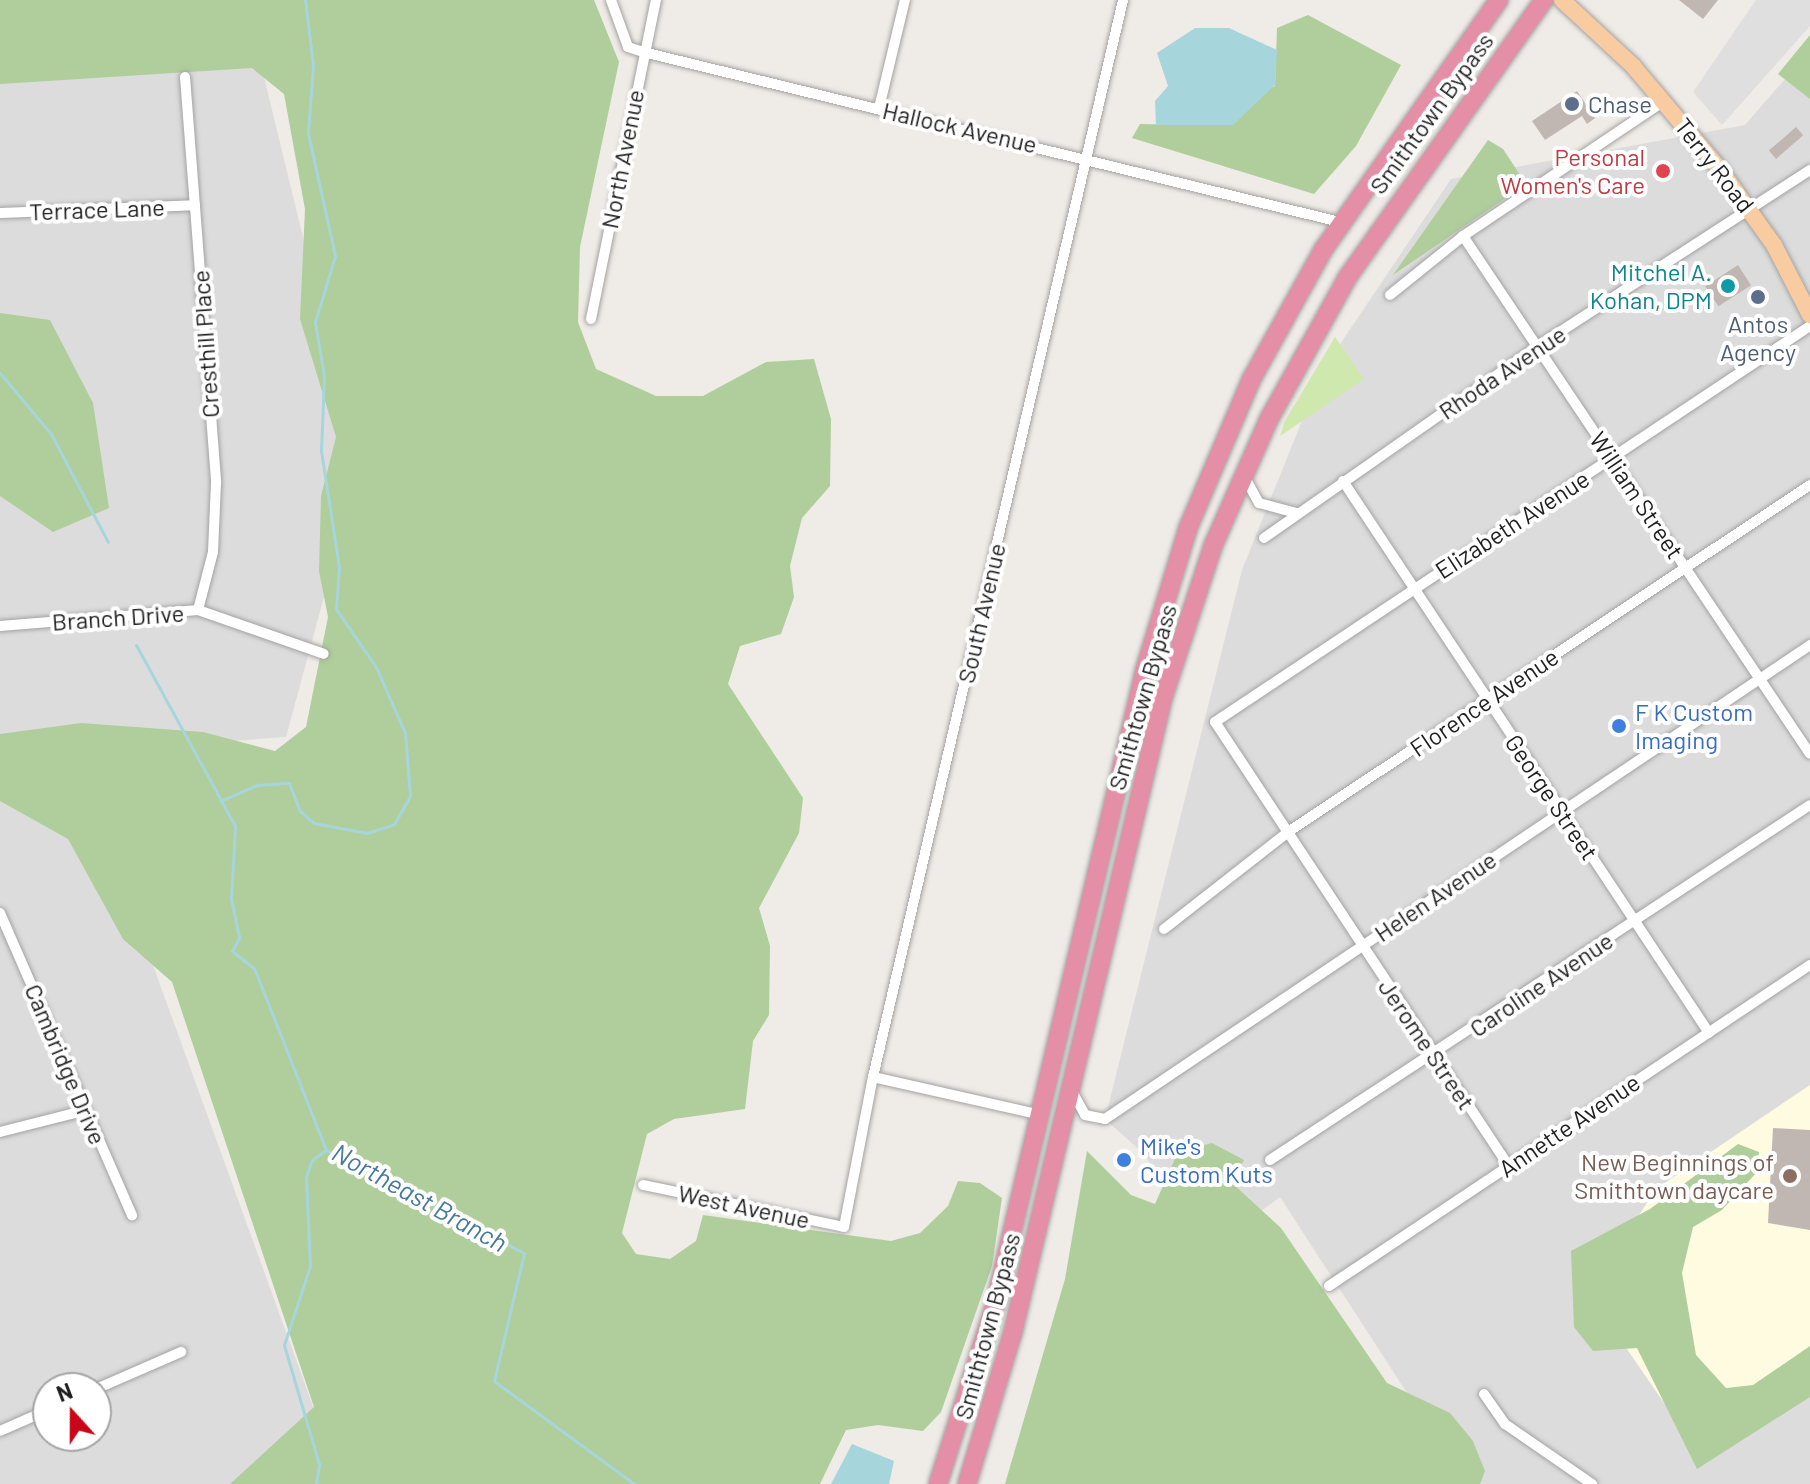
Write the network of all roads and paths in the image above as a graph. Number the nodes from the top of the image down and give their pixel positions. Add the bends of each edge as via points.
1 (611, 0) edge
2 (656, 0) edge
3 (905, 0) edge
4 (1123, 0) edge
5 (1499, 0) edge
6 (1544, 0) edge
7 (1562, 0) edge
8 (643, 52) junction
9 (185, 77) dead end
10 (1664, 101) junction
11 (879, 108) junction
12 (1084, 157) junction
13 (1810, 170) edge
14 (195, 205) junction
15 (1749, 208) junction
16 (0, 213) edge
17 (1340, 222) junction
18 (1463, 236) junction
19 (1390, 295) dead end
20 (1810, 315) edge
21 (591, 319) dead end
22 (1810, 326) edge
23 (1538, 346) junction
24 (1612, 458) junction
25 (1243, 475) junction
26 (1343, 481) junction
27 (1810, 485) edge
28 (1296, 513) junction
29 (1264, 538) dead end
30 (1687, 567) junction
31 (1413, 589) junction
32 (198, 610) junction
33 (0, 626) edge
34 (1810, 645) edge
35 (324, 654) dead end
36 (1760, 679) junction
37 (1487, 700) junction
38 (1215, 722) joint
39 (1810, 754) edge
40 (1810, 805) edge
41 (1561, 810) junction
42 (1288, 832) junction
43 (0, 913) edge
44 (1635, 921) junction
45 (1164, 929) dead end
46 (1362, 945) junction
47 (1810, 965) edge
48 (1709, 1033) junction
49 (1434, 1057) junction
50 (873, 1077) junction
51 (1071, 1087) junction
52 (83, 1111) junction
53 (1041, 1115) junction
54 (0, 1132) edge
55 (1270, 1160) dead end
56 (1508, 1165) junction
57 (643, 1185) dead end
58 (132, 1215) dead end
59 (844, 1227) joint
60 (1329, 1286) dead end
61 (181, 1352) dead end
62 (112, 1382) edge
63 (1484, 1394) dead end
64 (32, 1417) edge
65 (0, 1431) edge
66 (938, 1484) edge
67 (967, 1484) edge
68 (1592, 1484) edge

1 - 8 street via 628,47
2 - 8 street, North Avenue
3 - 11 street
4 - 12 street, South Avenue
5 - 17 highway, Smithtown Bypass
6 - 25 highway, Smithtown Bypass via 1363,251
7 - 10 main road, Terry Road
8 - 11 street, Hallock Avenue
8 - 21 street, North Avenue
9 - 14 street, Cresthill Place
10 - 15 main road, Terry Road
10 - 18 street
11 - 12 street, Hallock Avenue
12 - 17 street, Hallock Avenue
12 - 50 street, South Avenue
13 - 15 street, Rhoda Avenue
14 - 16 street, Terrace Lane
14 - 32 street, Cresthill Place via 216,483 213,552
15 - 20 main road, Terry Road
15 - 23 street, Rhoda Avenue
17 - 53 highway, Smithtown Bypass via 1251,380 1175,567 1145,669
18 - 19 street
18 - 23 street, William Street
22 - 24 street, Elizabeth Avenue
23 - 24 street, William Street
23 - 26 street, Rhoda Avenue
24 - 30 street, William Street
24 - 31 street, Elizabeth Avenue
25 - 28 street via 1259,503
25 - 51 highway, Smithtown Bypass via 1163,698
26 - 28 street, Rhoda Avenue
26 - 31 street, George Street
27 - 30 street, Florence Avenue
28 - 29 street, Rhoda Avenue
30 - 36 street, William Street
30 - 37 street, Florence Avenue
31 - 37 street, George Street
31 - 38 street, Elizabeth Avenue
32 - 33 street, Branch Drive
32 - 35 street, Branch Drive
34 - 36 street, Helen Avenue
36 - 39 street, William Street
36 - 41 street, Helen Avenue
37 - 41 street, George Street
37 - 42 street, Florence Avenue
38 - 42 street, Jerome Street
40 - 44 street, Caroline Avenue
41 - 44 street, George Street
41 - 46 street, Helen Avenue
42 - 45 street, Florence Avenue
42 - 46 street, Jerome Street
43 - 52 street, Cambridge Drive
44 - 48 street, George Street
44 - 49 street, Caroline Avenue
46 - 49 street, Jerome Street
46 - 51 street, Helen Avenue via 1105,1119 1082,1112
47 - 48 street, Annette Avenue
48 - 56 street, Annette Avenue
49 - 55 street, Caroline Avenue
49 - 56 street, Jerome Street
50 - 53 street
50 - 59 street, South Avenue
51 - 67 highway, Smithtown Bypass via 1013,1332
52 - 54 street
52 - 58 street, Cambridge Drive
53 - 66 highway, Smithtown Bypass via 982,1354
56 - 60 street, Annette Avenue
57 - 59 street, West Avenue
61 - 62 street
63 - 68 street via 1505,1424
64 - 65 street

